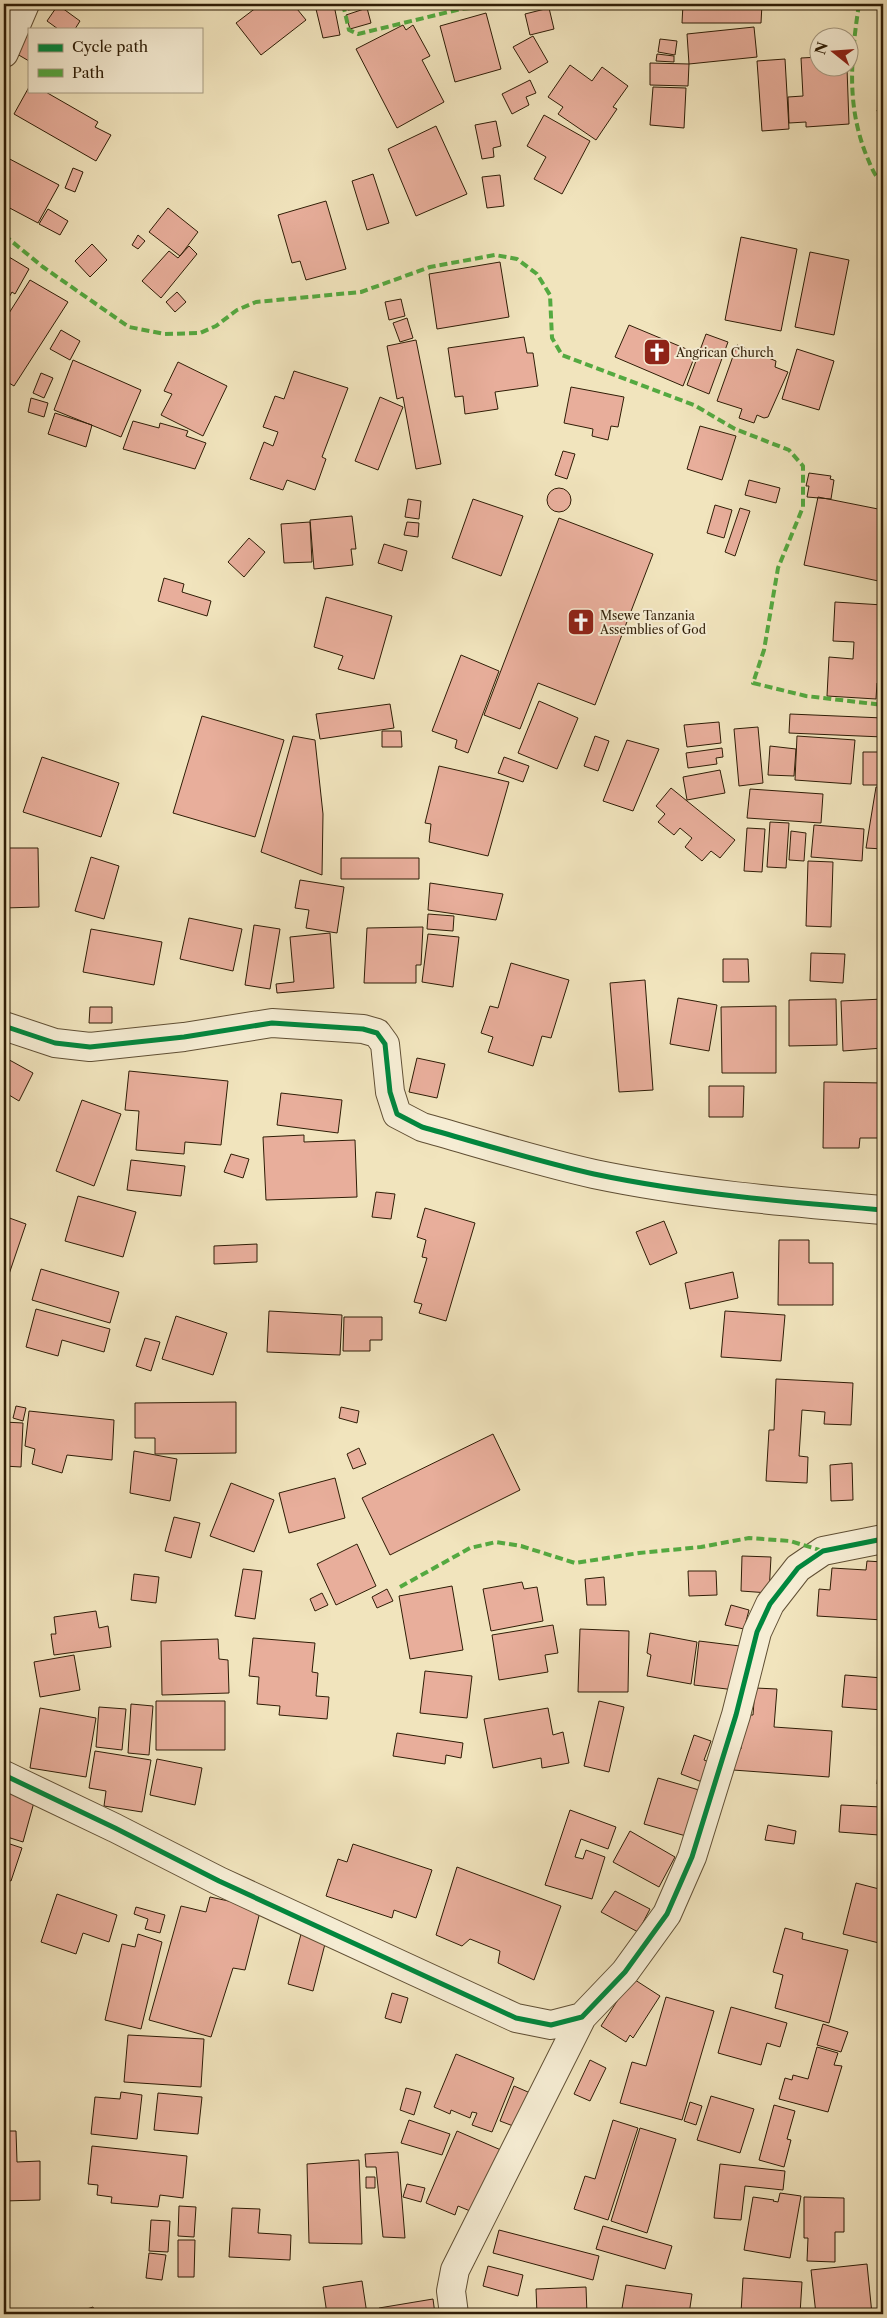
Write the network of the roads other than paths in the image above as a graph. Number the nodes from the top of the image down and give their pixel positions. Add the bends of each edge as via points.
1 (25, 4) edge
2 (4, 53) edge
3 (4, 1026) edge
4 (883, 1210) edge
5 (883, 1539) edge
6 (4, 1775) edge
7 (582, 2017) junction
8 (454, 2314) edge

1 - 2 street
3 - 4 street via 55,1043 90,1047 272,1023 364,1029 377,1033 385,1044 390,1092 397,1114 422,1127 593,1174 677,1189
5 - 7 street via 823,1550 798,1568 770,1604 757,1632 736,1715 692,1857 667,1914 625,1972
6 - 7 street via 219,1881 516,2018 551,2025
7 - 8 street via 456,2270 451,2291

